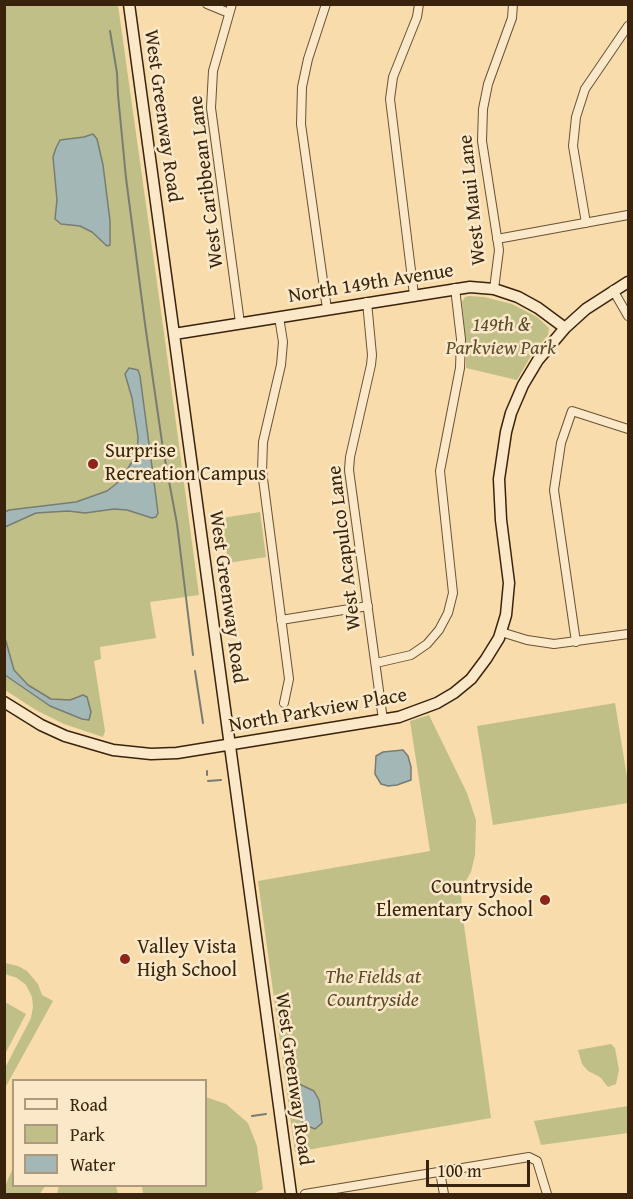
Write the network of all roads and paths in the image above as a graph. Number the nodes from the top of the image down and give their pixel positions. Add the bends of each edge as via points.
1 (129, 4) edge
2 (207, 4) edge
3 (326, 4) edge
4 (419, 4) edge
5 (513, 4) edge
6 (230, 9) edge
7 (628, 26) edge
8 (628, 215) edge
9 (586, 223) junction
10 (497, 239) junction
11 (628, 282) edge
12 (455, 288) junction
13 (494, 289) junction
14 (613, 290) junction
15 (414, 295) junction
16 (367, 302) junction
17 (327, 309) junction
18 (628, 316) edge
19 (279, 317) junction
20 (240, 323) junction
21 (565, 328) junction
22 (174, 334) junction
23 (628, 429) edge
24 (368, 606) junction
25 (281, 620) junction
26 (501, 632) junction
27 (628, 634) edge
28 (576, 642) junction
29 (376, 663) junction
30 (4, 702) edge
31 (284, 703) dead end
32 (383, 720) junction
33 (229, 745) junction
34 (440, 1172) junction
35 (356, 1190) edge
36 (291, 1194) edge
37 (305, 1194) edge
38 (444, 1194) edge
39 (547, 1194) edge

1 - 22 street, West Greenway Road
2 - 6 street
3 - 17 street via 302,87 302,124
4 - 15 street via 393,78 390,99
5 - 10 street, West Maui Lane via 483,109 482,141
6 - 20 street, West Caribbean Lane via 213,71 211,108
7 - 9 street via 585,89 576,117 573,146
8 - 9 street
9 - 10 street
10 - 13 street, West Maui Lane via 499,258
11 - 14 street, North Parkview Place
12 - 13 street, North 149th Avenue
12 - 15 street, North 149th Avenue
12 - 29 street via 460,368 440,471 453,594 448,613 427,644 411,655
13 - 21 street, North 149th Avenue via 528,302
14 - 18 street
14 - 21 street, North Parkview Place
15 - 16 street, North 149th Avenue
16 - 17 street, North 149th Avenue
16 - 24 street, West Acapulco Lane via 371,365 349,470
17 - 19 street, North 149th Avenue
19 - 20 street, North 149th Avenue
19 - 25 street via 282,354 263,442 262,471
20 - 22 street, North 149th Avenue
21 - 26 street, North Parkview Place via 523,386 503,447 499,491 509,583
22 - 33 street, West Greenway Road
23 - 28 street via 572,411 561,443 554,490
24 - 25 street
24 - 29 street, West Acapulco Lane
25 - 31 street via 289,679
26 - 28 street via 540,644
26 - 32 street, North Parkview Place via 480,669 454,693 418,712
27 - 28 street
29 - 32 street, West Acapulco Lane
30 - 33 street, North Parkview Place via 65,736 112,750 151,754
32 - 33 street, North Parkview Place
33 - 36 street, West Greenway Road
34 - 35 street
34 - 38 street
34 - 39 street via 529,1157 537,1161
35 - 37 street

